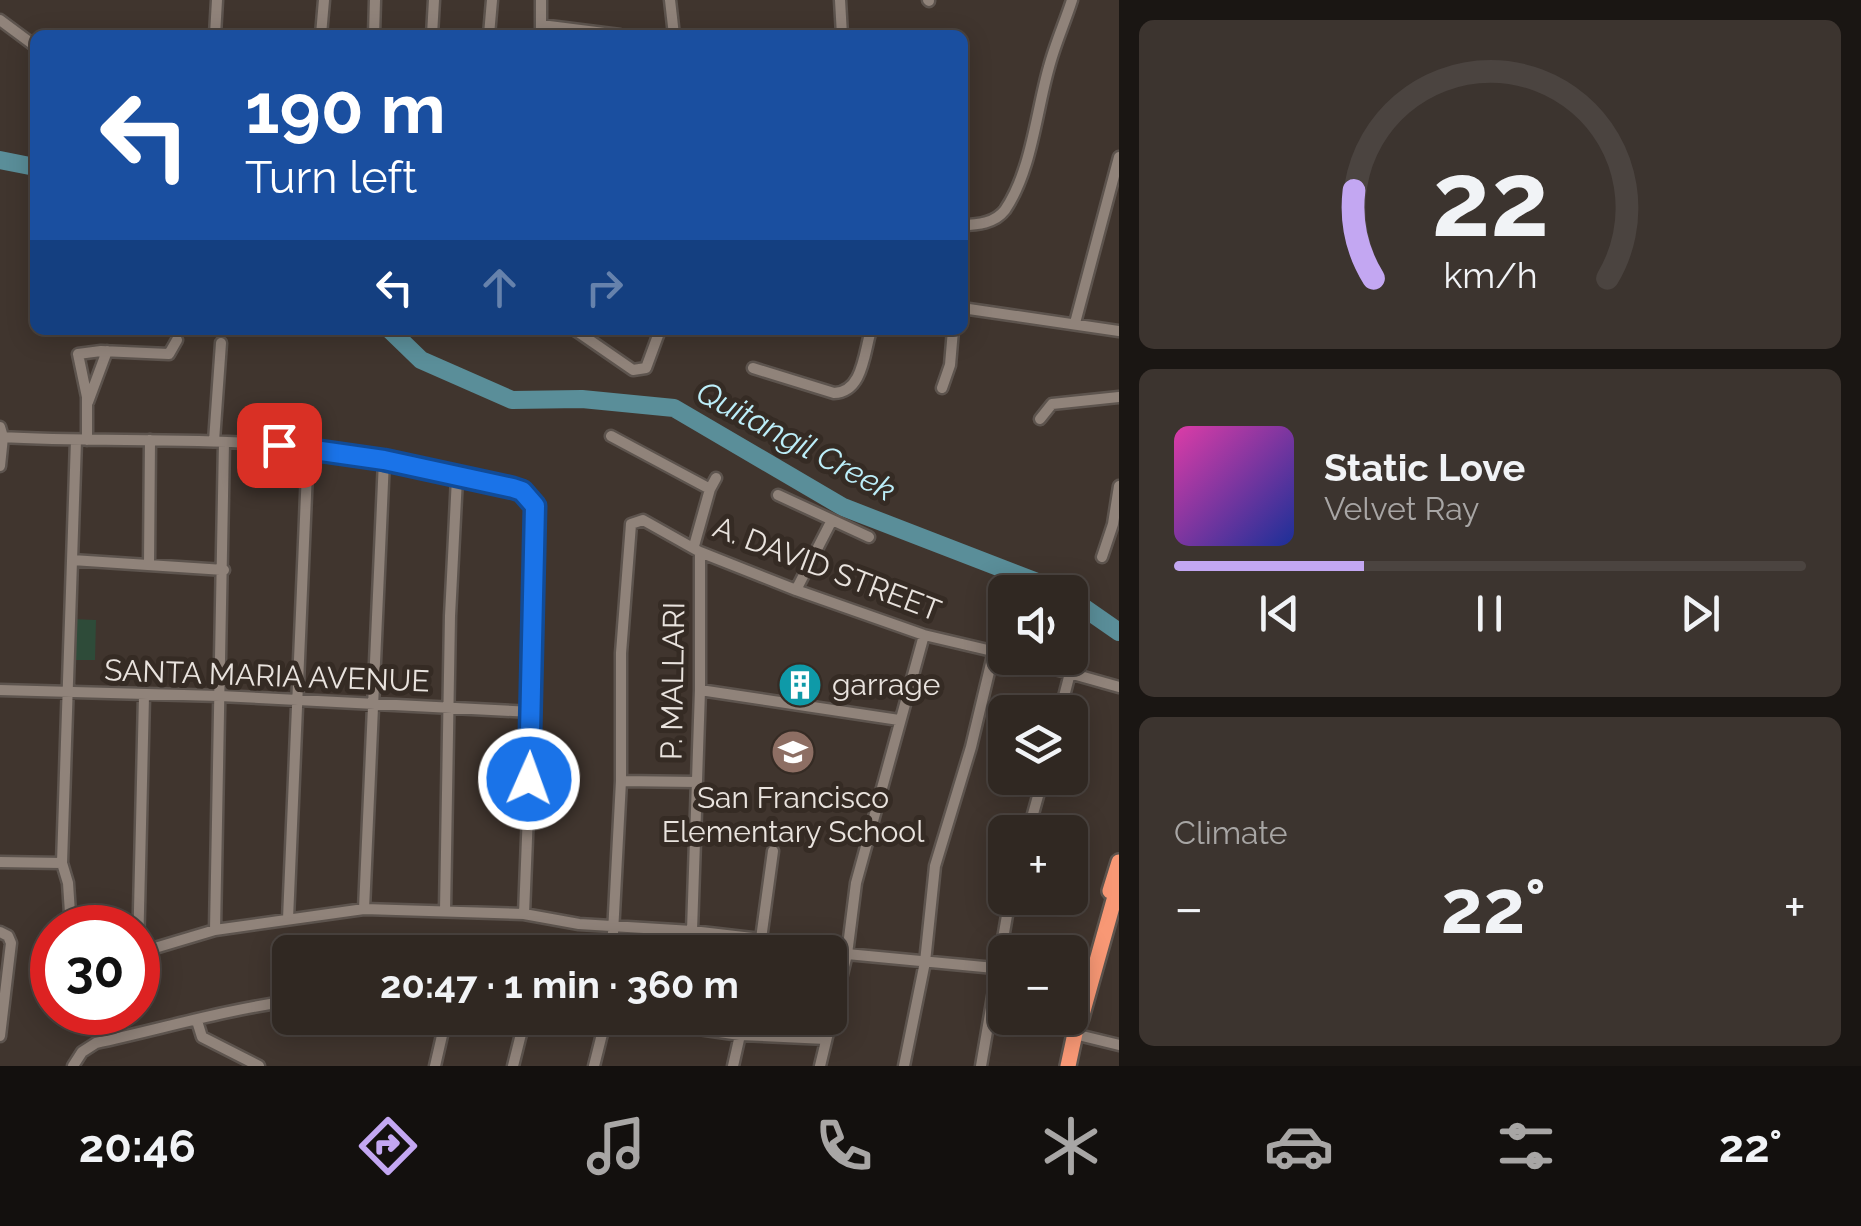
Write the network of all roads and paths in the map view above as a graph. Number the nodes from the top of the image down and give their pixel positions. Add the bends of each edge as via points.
1 (217, 0) edge
2 (324, 0) edge
3 (376, 0) edge
4 (434, 0) edge
5 (492, 0) edge
6 (541, 0) edge
7 (670, 0) edge
8 (840, 0) edge
9 (1072, 0) edge
10 (0, 20) edge
11 (215, 30) edge
12 (321, 30) edge
13 (374, 30) edge
14 (432, 30) edge
15 (489, 30) edge
16 (541, 30) edge
17 (673, 30) edge
18 (842, 30) edge
19 (30, 42) edge
20 (1118, 157) edge
21 (968, 225) edge
22 (968, 309) edge
23 (1075, 323) junction
24 (1118, 331) edge
25 (583, 335) edge
26 (658, 335) edge
27 (870, 335) edge
28 (953, 335) edge
29 (177, 340) dead end
30 (222, 344) dead end
31 (107, 351) junction
32 (753, 368) dead end
33 (942, 388) dead end
34 (1118, 396) edge
35 (87, 402) junction
36 (1040, 419) dead end
37 (1, 434) edge
38 (611, 436) dead end
39 (81, 440) junction
40 (150, 440) junction
41 (219, 442) junction
42 (308, 448) junction
43 (384, 460) junction
44 (0, 466) edge
45 (457, 478) junction
46 (716, 478) dead end
47 (1118, 486) edge
48 (710, 489) junction
49 (778, 496) dead end
50 (832, 520) junction
51 (870, 537) dead end
52 (697, 549) junction
53 (1102, 557) dead end
54 (72, 560) junction
55 (150, 564) junction
56 (224, 570) junction
57 (796, 590) junction
58 (924, 634) junction
59 (988, 650) edge
60 (992, 675) edge
61 (1076, 675) edge
62 (1118, 688) edge
63 (0, 690) edge
64 (700, 690) junction
65 (67, 693) junction
66 (144, 696) junction
67 (220, 696) junction
68 (298, 702) junction
69 (372, 706) junction
70 (449, 709) junction
71 (532, 712) junction
72 (899, 720) junction
73 (621, 781) junction
74 (696, 782) junction
75 (773, 851) dead end
76 (0, 862) edge
77 (1118, 862) edge
78 (62, 863) junction
79 (1118, 882) edge
80 (69, 905) edge
81 (139, 905) edge
82 (364, 909) junction
83 (445, 911) junction
84 (524, 914) junction
85 (288, 919) junction
86 (614, 925) junction
87 (215, 930) junction
88 (0, 932) edge
89 (692, 932) junction
90 (613, 935) edge
91 (722, 935) edge
92 (762, 935) edge
93 (160, 946) edge
94 (1088, 948) edge
95 (847, 954) joint
96 (925, 962) junction
97 (988, 968) edge
98 (1088, 992) edge
99 (272, 1003) edge
100 (197, 1021) junction
101 (988, 1034) edge
102 (1088, 1034) edge
103 (442, 1035) edge
104 (521, 1035) edge
105 (602, 1035) edge
106 (740, 1035) joint
107 (827, 1035) edge
108 (1075, 1035) edge
109 (0, 1036) edge
110 (826, 1039) junction
111 (1118, 1045) edge
112 (73, 1066) edge
113 (259, 1066) edge
114 (434, 1066) edge
115 (513, 1066) edge
116 (594, 1066) edge
117 (732, 1066) edge
118 (820, 1066) edge
119 (904, 1066) edge
120 (981, 1066) edge
121 (1068, 1066) edge

1 - 11 street
2 - 12 street
3 - 13 street
4 - 14 street
5 - 15 street
6 - 16 street
7 - 17 street
8 - 18 street
9 - 21 street via 1012,194 1003,213
10 - 19 street
20 - 23 street
22 - 23 street
23 - 24 street
25 - 26 street via 640,370
27 - 32 street via 858,378 846,393
28 - 33 street
29 - 31 street via 170,354
30 - 41 street
31 - 35 street
31 - 35 street via 78,354
34 - 36 street via 1052,404
35 - 39 street
37 - 39 street
37 - 44 street
38 - 48 street
39 - 40 street
39 - 54 street
40 - 41 street
40 - 55 street
41 - 42 street
41 - 56 street
42 - 43 street
42 - 68 street
43 - 45 street
43 - 69 street
45 - 70 street
45 - 71 street via 513,488 535,506
46 - 48 street, P. MALLARI
47 - 53 street
48 - 52 street, P. MALLARI
49 - 50 street
50 - 51 street
50 - 57 street
52 - 57 street, A. DAVID STREET
52 - 64 street, P. MALLARI
52 - 73 street, A. DAVID STREET via 643,520 632,524
54 - 55 street
54 - 65 street
55 - 56 street
56 - 67 street
57 - 58 street, A. DAVID STREET
58 - 59 street, A. DAVID STREET
58 - 72 street
60 - 96 street via 936,866
61 - 62 street
63 - 65 street, SANTA MARIA AVENUE
64 - 72 street
64 - 74 street, P. MALLARI
65 - 66 street, SANTA MARIA AVENUE
65 - 78 street
66 - 67 street, SANTA MARIA AVENUE
66 - 81 street
67 - 68 street, SANTA MARIA AVENUE
67 - 87 street
68 - 69 street, SANTA MARIA AVENUE
68 - 85 street
69 - 70 street, SANTA MARIA AVENUE
69 - 82 street
70 - 71 street, SANTA MARIA AVENUE
70 - 83 street
71 - 84 street
72 - 95 street via 856,883
73 - 74 street
73 - 86 street
74 - 89 street, P. MALLARI
75 - 92 street
76 - 78 street
77 - 94 highway
78 - 80 street
79 - 98 highway
82 - 83 street
82 - 85 street
83 - 84 street
84 - 86 street
85 - 87 street
86 - 89 street
86 - 90 street
87 - 93 street
88 - 109 street via 12,943
89 - 91 street
95 - 96 street
96 - 97 street
96 - 119 street
99 - 100 street
100 - 112 street via 96,1043
100 - 113 street via 202,1038
101 - 120 street
102 - 111 street
103 - 114 street
104 - 115 street
105 - 116 street
106 - 110 street
106 - 117 street
107 - 110 street
108 - 121 highway
110 - 118 street

